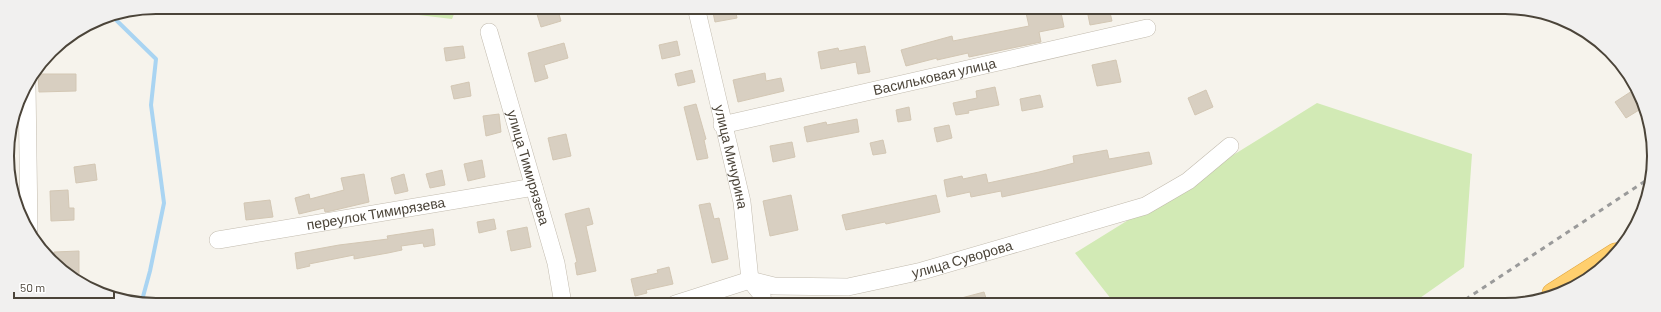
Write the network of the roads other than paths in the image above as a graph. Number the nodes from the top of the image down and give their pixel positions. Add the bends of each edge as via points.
1 (697, 14) edge
2 (1146, 28) dead end
3 (489, 32) dead end
4 (27, 97) edge
5 (722, 125) junction
6 (1230, 146) dead end
7 (534, 187) junction
8 (29, 219) edge
9 (218, 240) dead end
10 (750, 280) junction
11 (562, 298) edge
12 (694, 298) edge
13 (762, 298) edge

1 - 5 street, улица Мичурина
2 - 5 street, Васильковая улица
3 - 7 street, улица Тимирязева
4 - 8 street
5 - 10 street, улица Мичурина via 742,202
6 - 10 street, улица Суворова via 1188,181 1145,206 922,271 848,287 774,286
7 - 9 street, переулок Тимирязева
7 - 11 street, улица Тимирязева via 556,263
10 - 12 street
10 - 13 street

